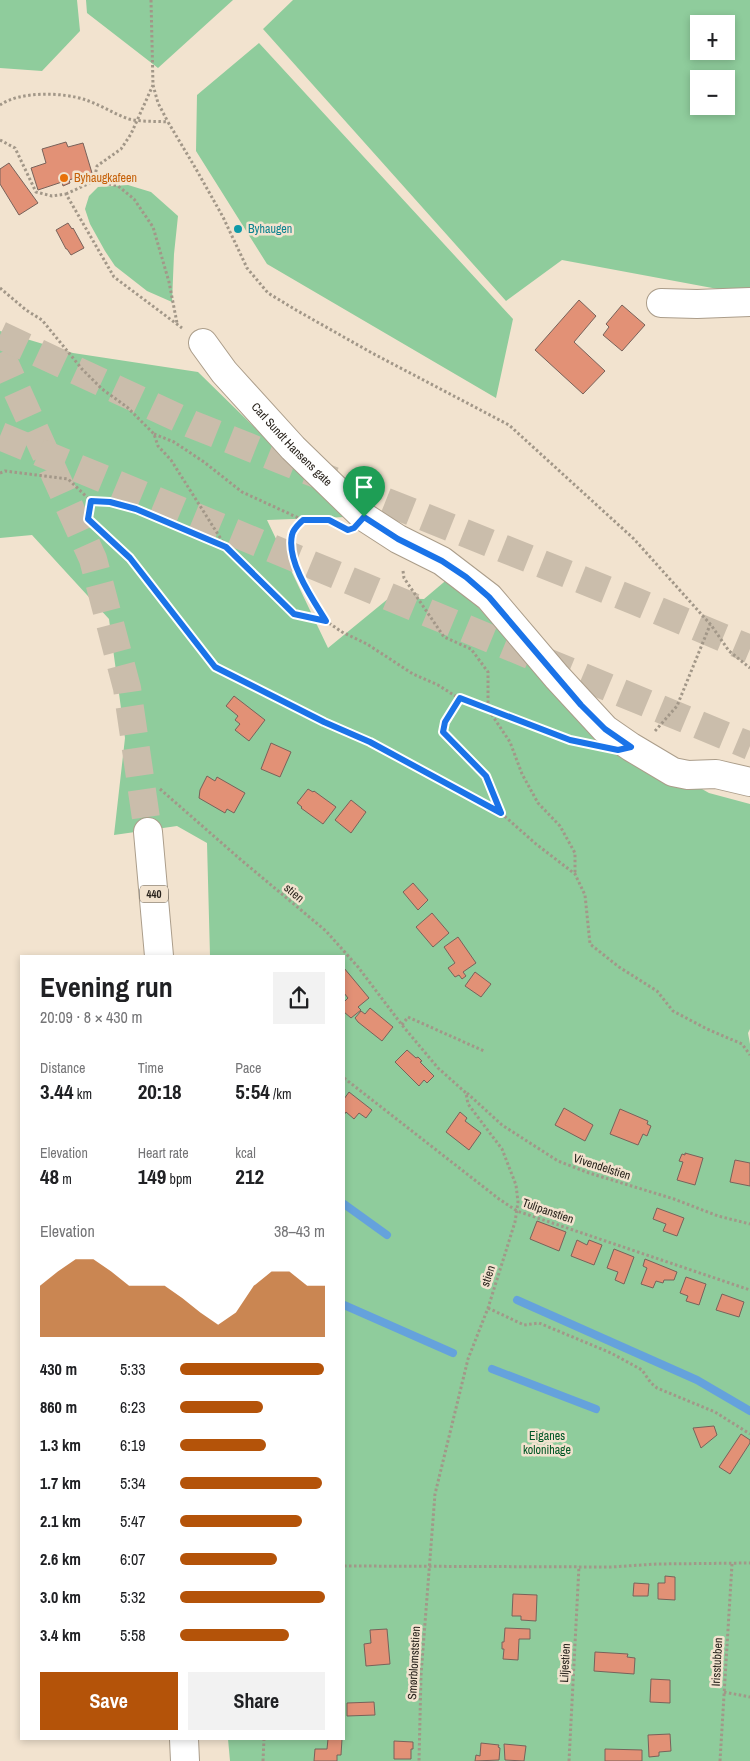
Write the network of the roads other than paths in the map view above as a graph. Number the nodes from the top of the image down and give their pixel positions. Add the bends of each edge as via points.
1 (750, 302) edge
2 (661, 303) dead end
3 (203, 343) road end
4 (750, 782) edge
5 (148, 832) tunnel mouth
6 (160, 955) edge
7 (184, 1740) edge
8 (185, 1761) edge

1 - 2 street
3 - 4 street, Carl Sundt Hansens gate via 224,372 293,448 364,517 442,561 489,597 605,729 673,772 716,774
5 - 6 street, 440
7 - 8 street

